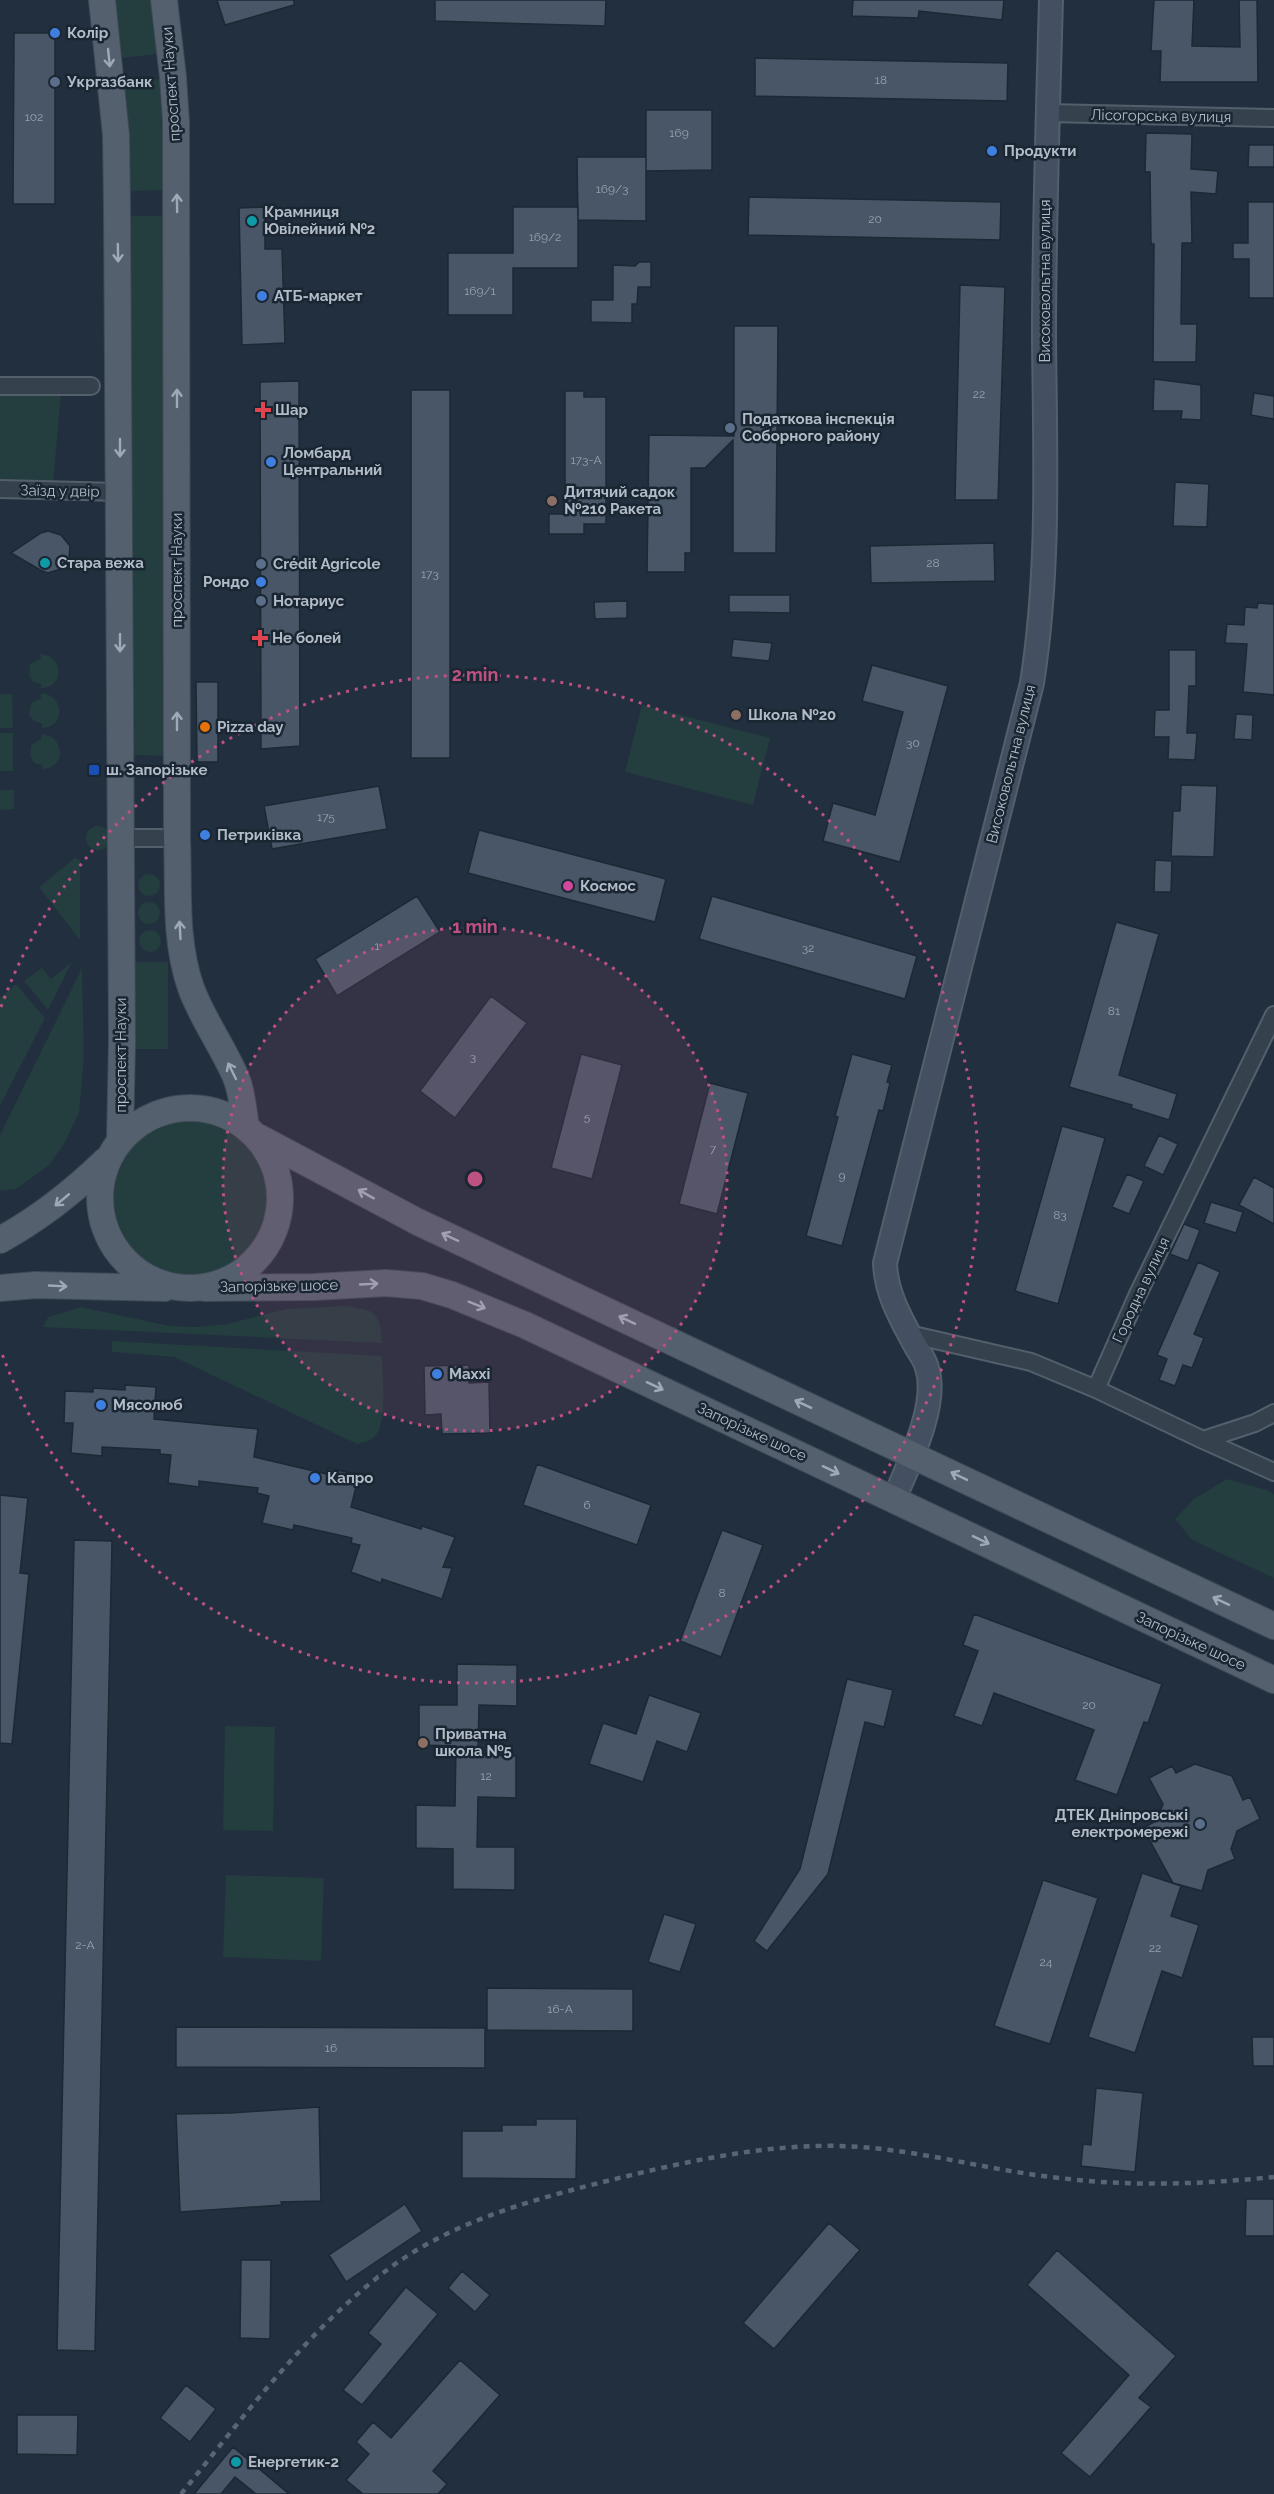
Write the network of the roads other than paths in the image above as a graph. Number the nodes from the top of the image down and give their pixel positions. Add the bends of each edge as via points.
1 (102, 0) edge
2 (164, 0) edge
3 (1051, 0) edge
4 (1048, 113) junction
5 (1274, 118) edge
6 (0, 386) edge
7 (91, 386) dead end
8 (0, 489) edge
9 (120, 492) junction
10 (120, 838) junction
11 (177, 838) junction
12 (1274, 1015) edge
13 (252, 1132) junction
14 (120, 1139) junction
15 (105, 1161) junction
16 (0, 1240) edge
17 (0, 1288) edge
18 (194, 1288) junction
19 (909, 1334) junction
20 (1096, 1389) junction
21 (1274, 1413) edge
22 (1203, 1440) junction
23 (913, 1454) junction
24 (1274, 1472) edge
25 (894, 1499) junction
26 (1274, 1626) edge
27 (1274, 1680) edge

1 -> 9 main road, проспект Науки via 116,135
11 -> 2 main road, проспект Науки via 177,208 173,77
3 - 4 main road, Високовольтна вулиця
4 - 5 street, Лісогорська вулиця
4 - 19 main road, Високовольтна вулиця via 1041,629 1032,683 885,1263 890,1296
6 - 7 street
8 - 9 street, Заїзд у двір
9 -> 10 main road, проспект Науки
10 - 11 street
10 - 14 main road, проспект Науки
13 -> 11 main road, проспект Науки via 235,1075 197,1003 184,967
12 - 20 street, Городна вулиця via 1137,1294
13 - 14 main road via 226,1115 204,1108 181,1107 158,1112
13 - 18 main road via 276,1170 279,1217 268,1244 250,1266 226,1281
23 -> 13 main road via 418,1222
14 - 15 main road
15 -> 16 main road via 57,1204
15 - 18 main road via 100,1204 105,1230 118,1253 136,1272 160,1284
17 -> 18 main road, Запорізьке шосе
18 -> 25 main road, Запорізьке шосе via 386,1283 422,1286 452,1295 525,1325
19 - 20 street via 1031,1362
19 - 23 main road, Високовольтна вулиця via 928,1368 929,1395
20 - 22 street
21 - 22 street via 1255,1424
22 - 24 street
23 - 25 main road, Високовольтна вулиця
26 -> 23 main road
25 -> 27 main road, Запорізьке шосе

